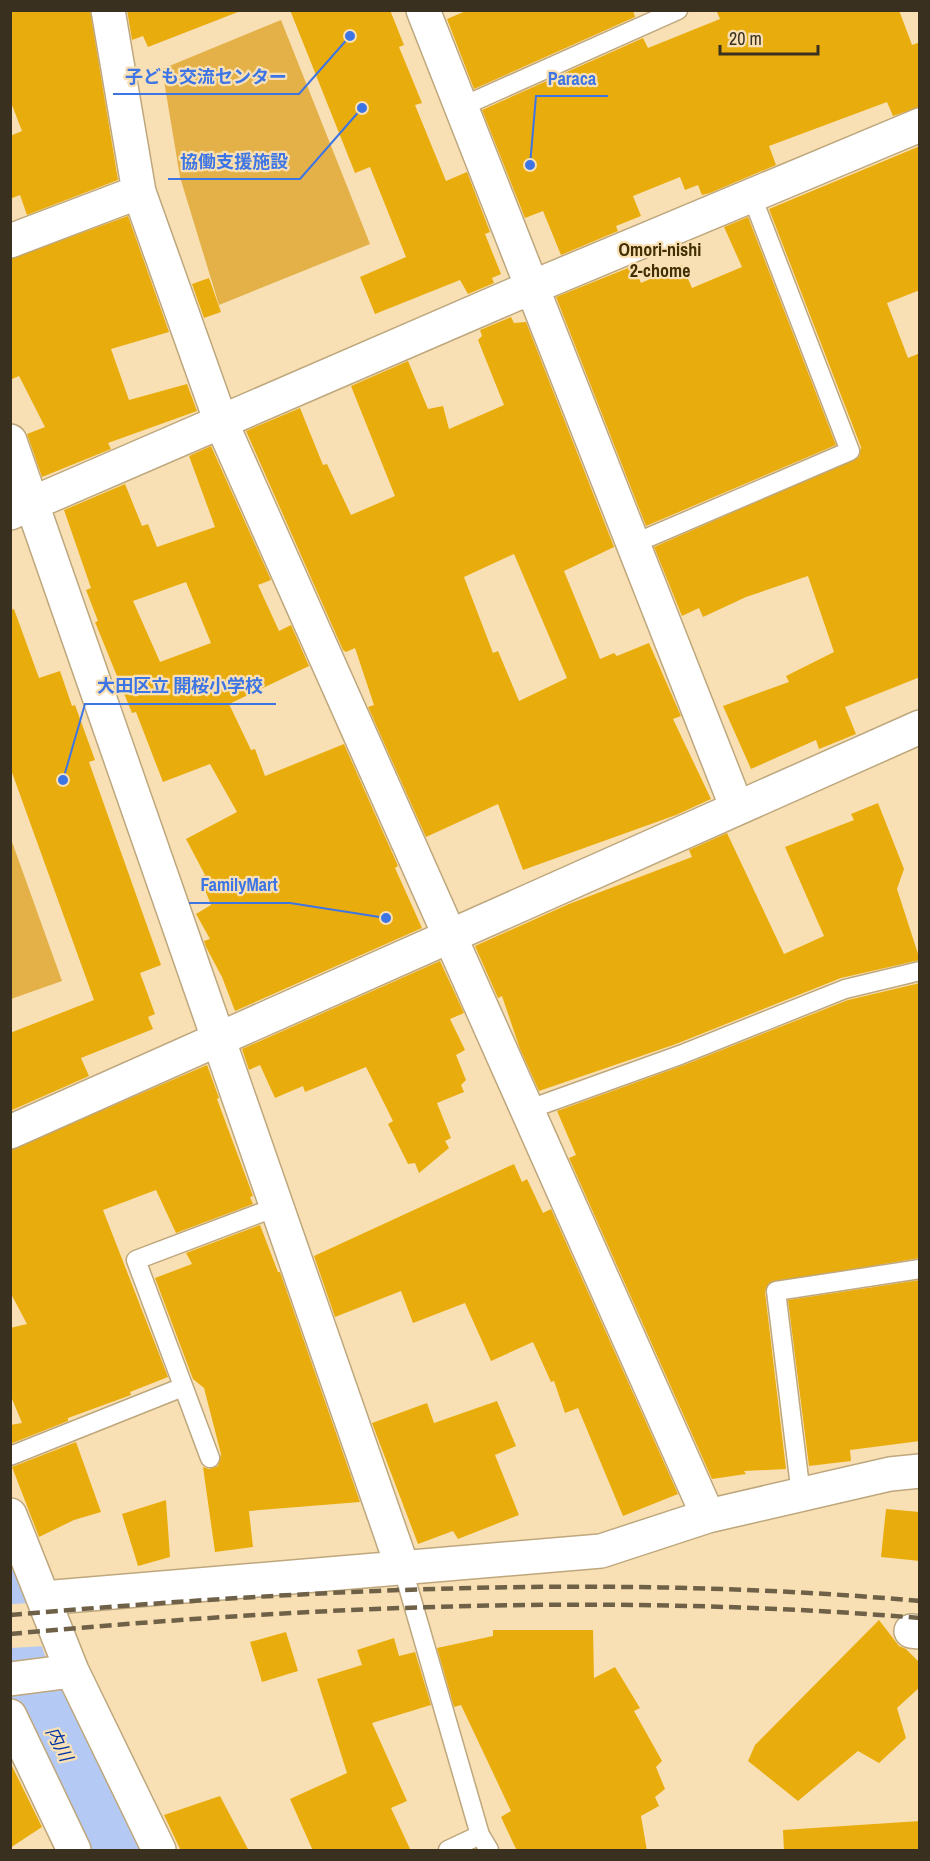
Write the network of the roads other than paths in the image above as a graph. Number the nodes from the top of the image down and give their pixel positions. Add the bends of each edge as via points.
1 (108, 10) edge
2 (423, 10) edge
3 (678, 10) edge
4 (461, 107) junction
5 (920, 125) edge
6 (139, 192) junction
7 (751, 194) junction
8 (10, 241) edge
9 (532, 287) junction
10 (221, 422) junction
11 (10, 441) edge
12 (22, 508) edge
13 (633, 544) junction
14 (920, 727) edge
15 (737, 808) junction
16 (450, 937) junction
17 (920, 971) edge
18 (218, 1041) junction
19 (527, 1110) junction
20 (10, 1132) edge
21 (276, 1207) junction
22 (920, 1269) edge
23 (183, 1387) junction
24 (10, 1456) edge
25 (210, 1458) dead end
26 (920, 1471) edge
27 (801, 1495) junction
28 (10, 1515) edge
29 (708, 1516) junction
30 (402, 1566) junction
31 (43, 1598) junction
32 (65, 1672) junction
33 (10, 1679) edge
34 (10, 1716) edge
35 (485, 1843) edge
36 (74, 1851) edge
37 (159, 1851) edge
38 (448, 1851) edge

1 - 6 street
2 - 4 street
3 - 4 lane
4 - 9 street
5 - 7 street
6 - 8 street
6 - 10 street
7 - 9 street
7 - 13 lane via 850,451
9 - 10 street
9 - 13 street
10 - 12 street
10 - 16 street
11 - 12 street
12 - 18 street
13 - 15 street
14 - 15 street
15 - 16 street
16 - 18 street
16 - 19 street
17 - 19 lane via 845,989 680,1055
18 - 20 street
18 - 21 street
19 - 29 street
21 - 23 lane via 136,1260
21 - 30 street
22 - 27 lane via 776,1291
23 - 24 lane
23 - 25 lane
26 - 27 street
27 - 29 street
28 - 31 street
29 - 30 street via 601,1551
30 - 31 street
30 - 35 lane
31 - 32 street
32 - 33 street
32 - 37 street
34 - 36 street
35 - 38 lane

